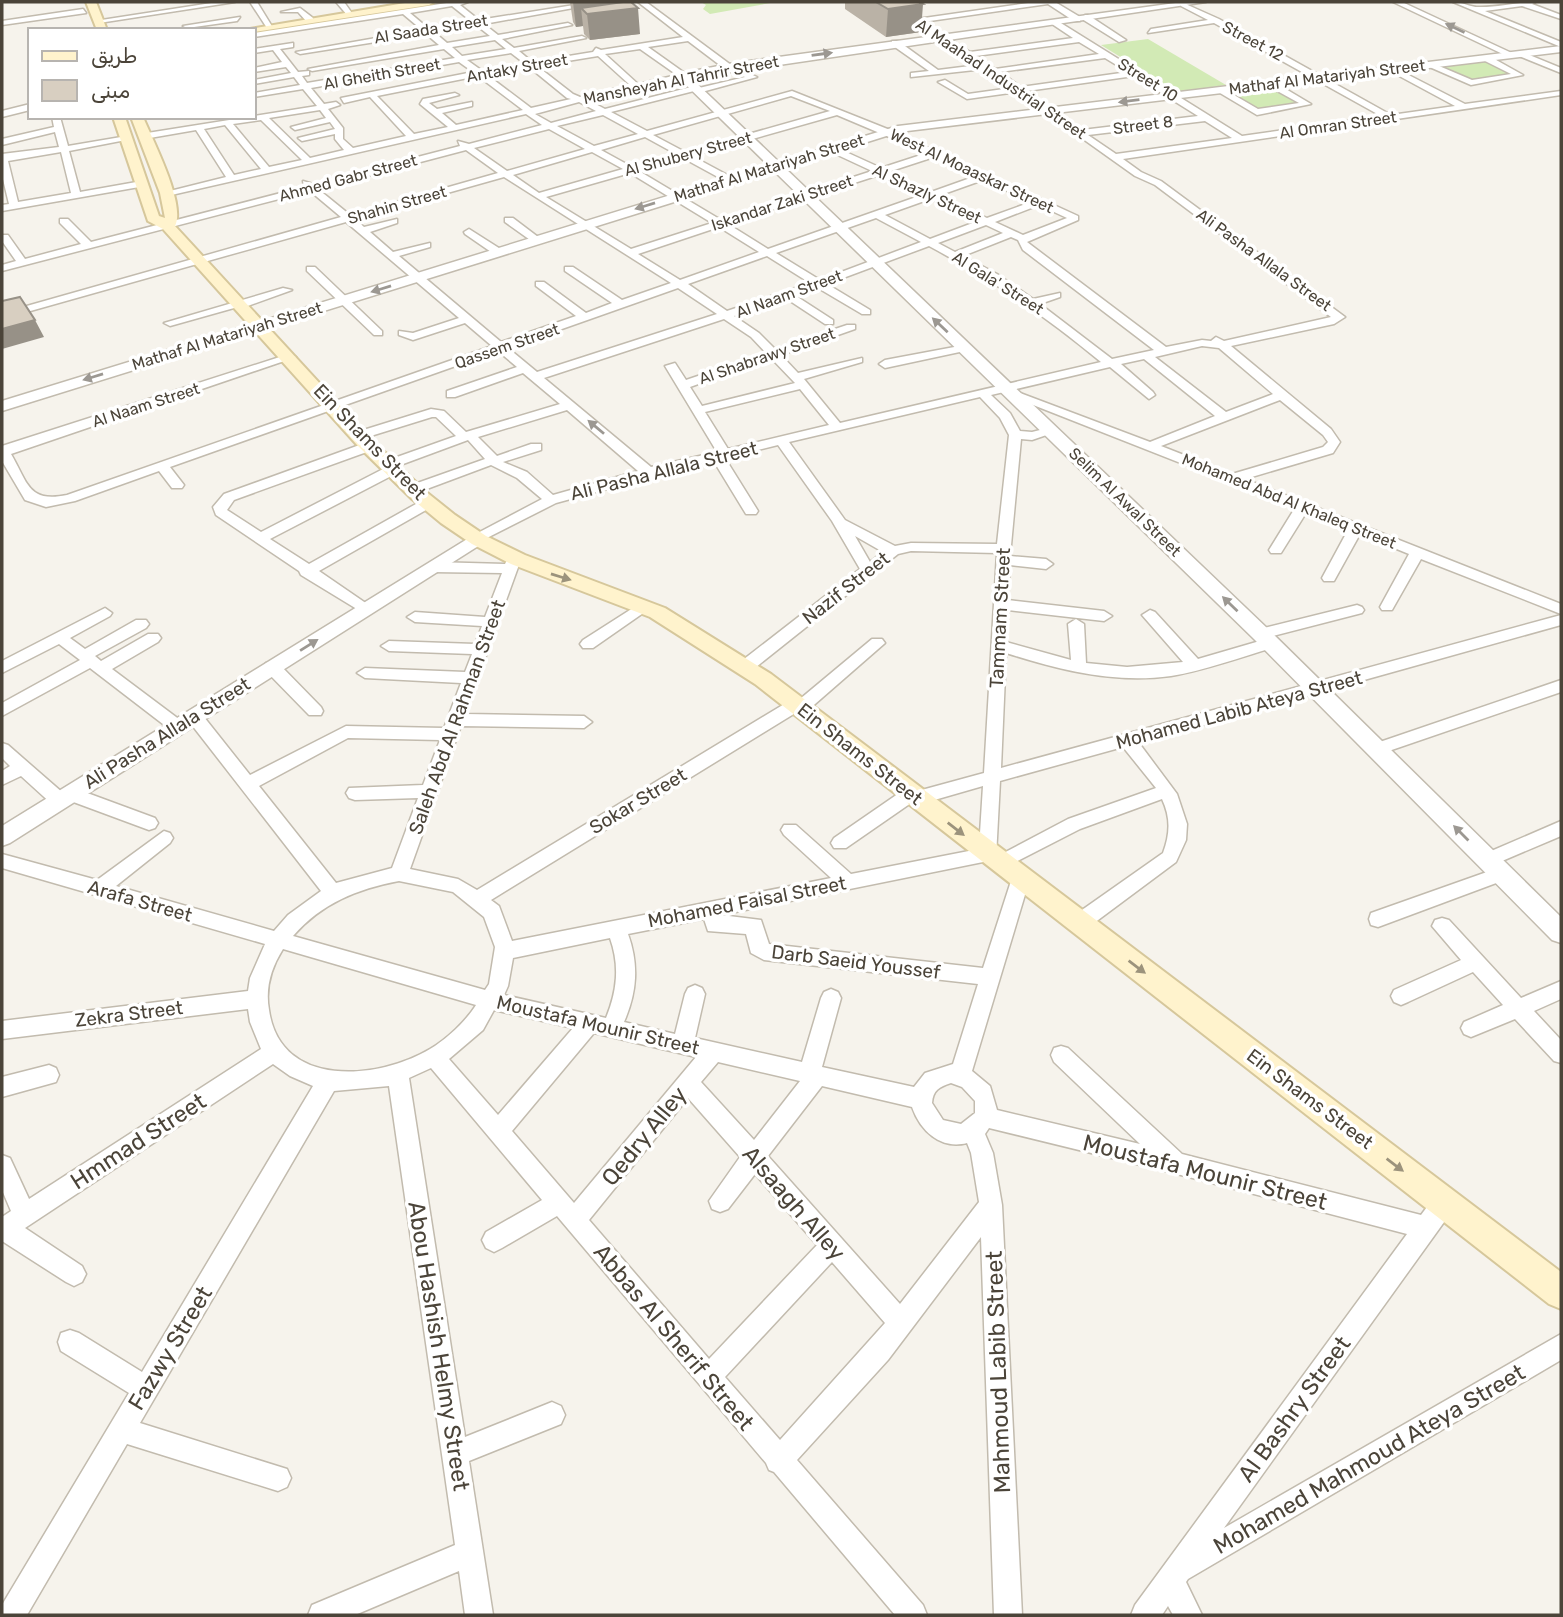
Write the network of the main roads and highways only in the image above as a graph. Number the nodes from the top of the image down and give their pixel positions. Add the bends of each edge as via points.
1 (91, 2) edge
2 (426, 2) edge
3 (395, 8) edge
4 (83, 11) edge
5 (243, 22) edge
6 (100, 25) edge
7 (88, 28) edge
8 (120, 119) edge
9 (137, 119) edge
10 (168, 226) junction
11 (1561, 1292) edge

1 - 6 main road
2 - 3 main road
3 - 5 main road via 270,26
4 - 7 main road
8 - 10 main road, Ein Shams Street via 150,214
9 - 10 main road via 167,193 172,213
10 -> 11 main road, Ein Shams Street via 428,503 512,564 645,607 745,667

